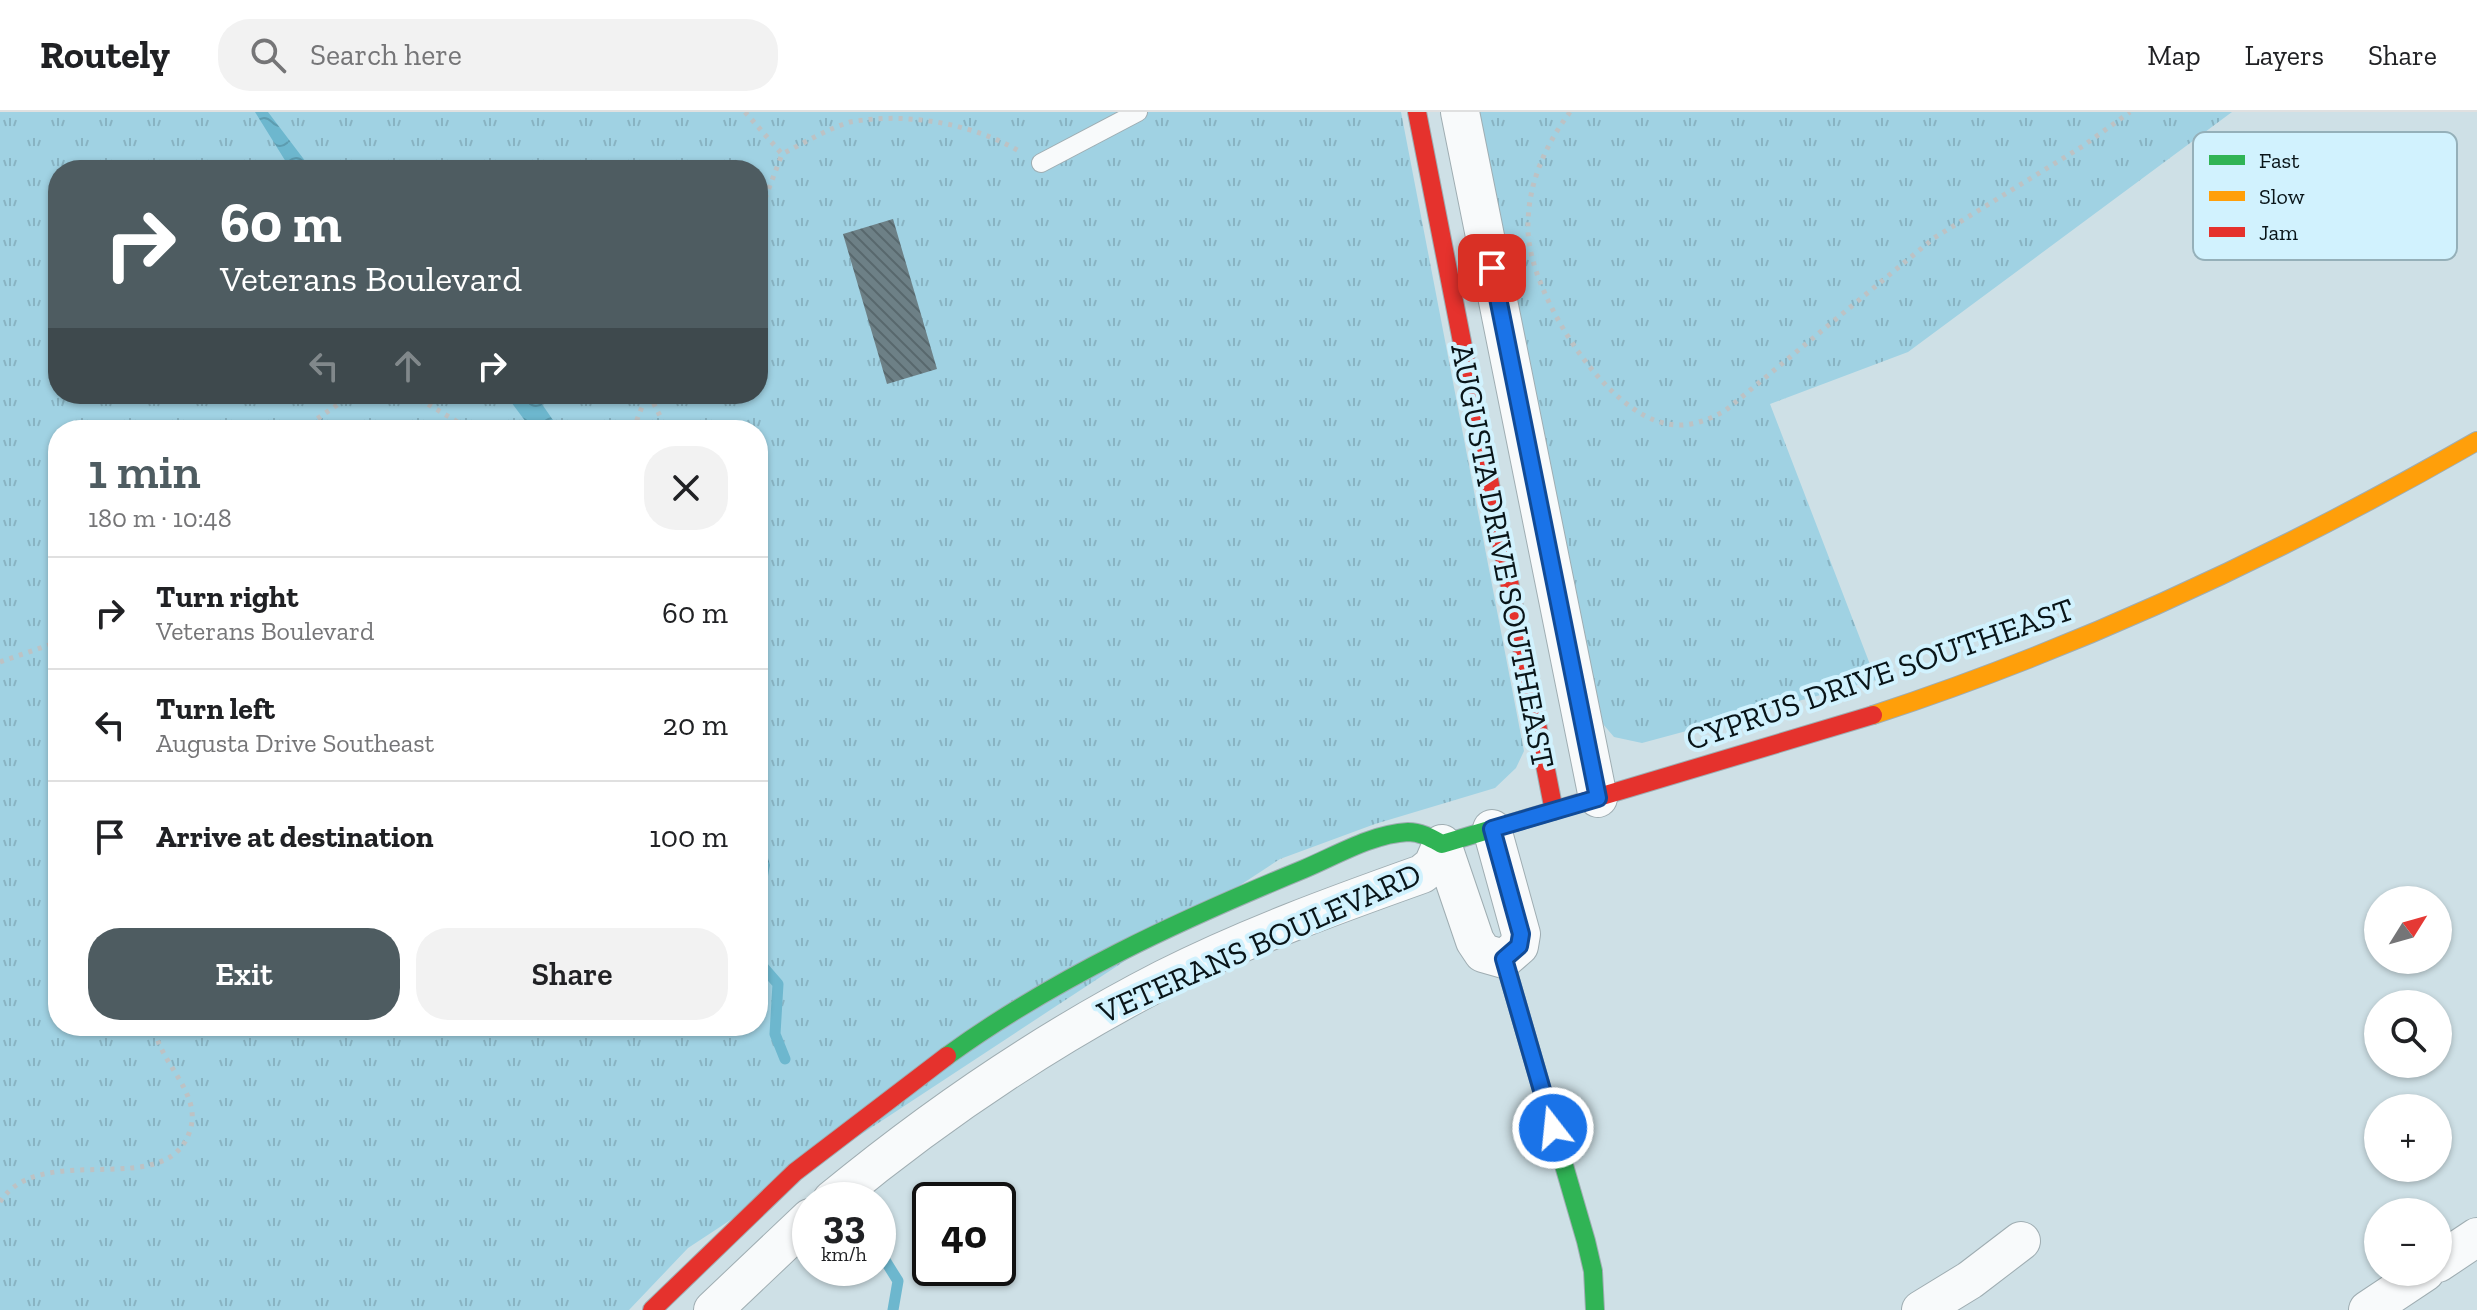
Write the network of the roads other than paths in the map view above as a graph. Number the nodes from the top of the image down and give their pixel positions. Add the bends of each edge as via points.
1 (1138, 112) edge
2 (1417, 112) edge
3 (1460, 112) edge
4 (1041, 163) road end
5 (2477, 441) edge
6 (1598, 798) junction
7 (1554, 811) junction
8 (1492, 829) junction
9 (1442, 844) junction
10 (1504, 959) junction
11 (855, 1182) edge
12 (792, 1235) edge
13 (2477, 1237) edge
14 (2021, 1241) dead end
15 (2452, 1254) edge
16 (2404, 1286) edge
17 (652, 1310) edge
18 (713, 1310) edge
19 (1595, 1310) edge
20 (1921, 1310) edge
21 (2368, 1310) edge

1 - 4 lane
2 - 7 street, AUGUSTA DRIVE SOUTHEAST
3 - 6 street, AUGUSTA DRIVE SOUTHEAST
5 - 6 street, CYPRUS DRIVE SOUTHEAST via 2287,546 2057,648 1926,697
6 - 7 street, VETERANS BOULEVARD
7 - 8 street, VETERANS BOULEVARD
8 - 9 street, VETERANS BOULEVARD
8 - 10 street via 1521,934 1519,946
9 - 10 street via 1475,941 1483,953
9 - 11 street, VETERANS BOULEVARD via 1433,865 1422,874 1243,943 1091,1018 949,1109
9 - 17 street, VETERANS BOULEVARD via 1420,833 1385,838 1269,882 1177,922 1029,1002 890,1096 802,1165
10 - 19 street via 1586,1241
12 - 18 street
13 - 15 street
14 - 20 street
16 - 21 street

